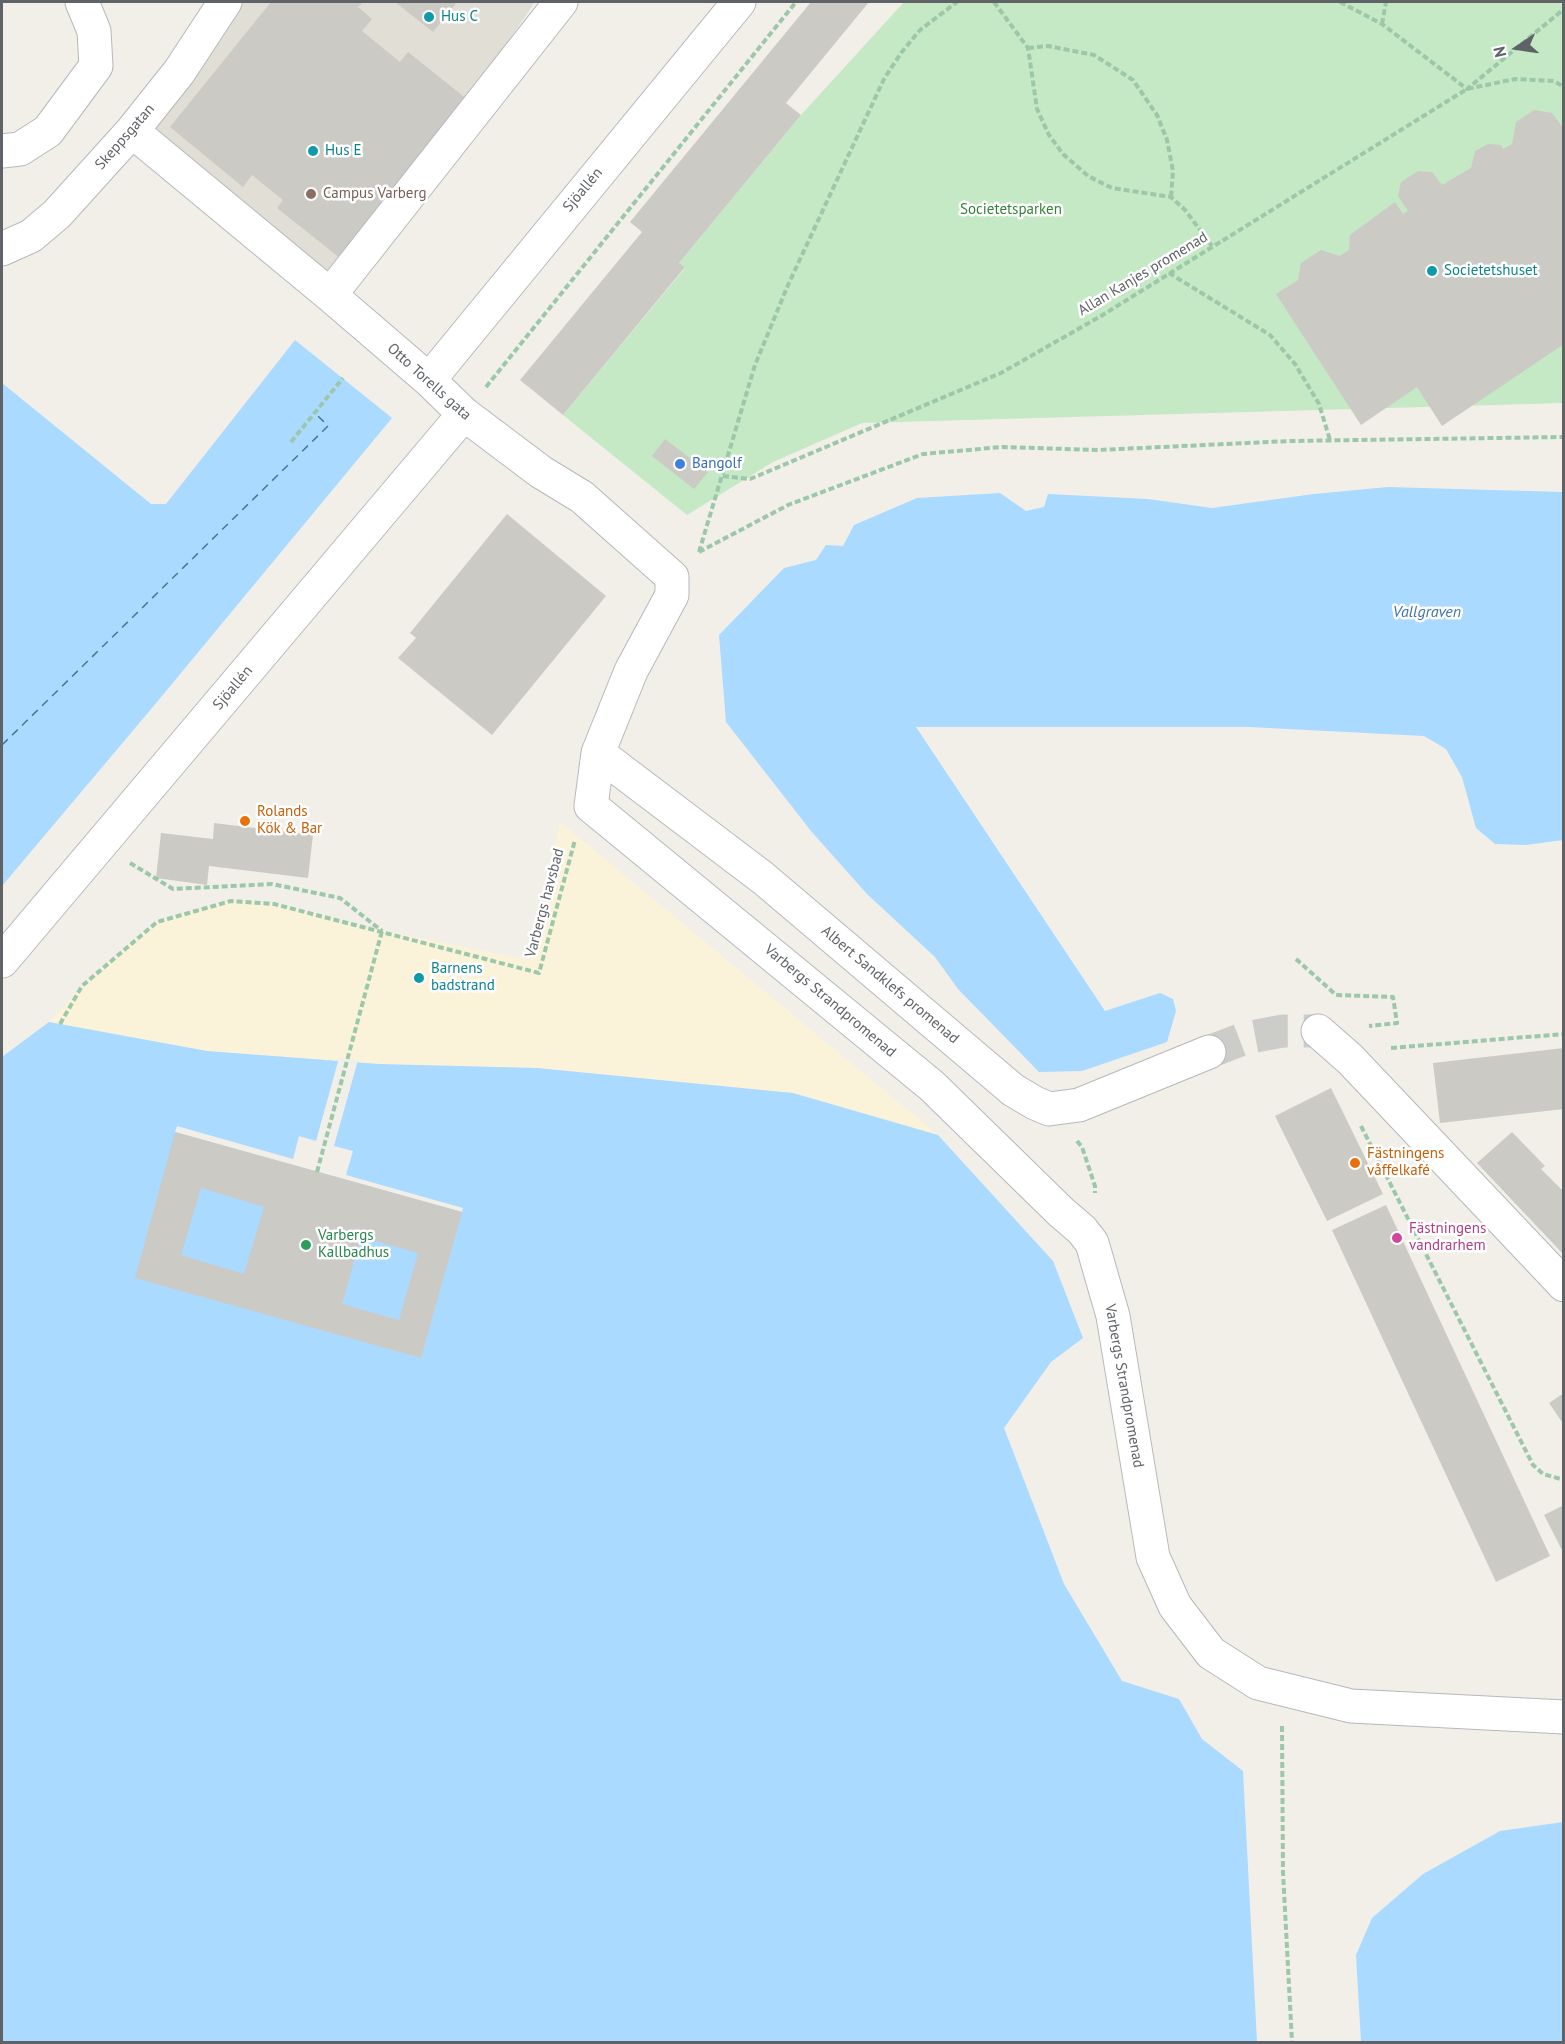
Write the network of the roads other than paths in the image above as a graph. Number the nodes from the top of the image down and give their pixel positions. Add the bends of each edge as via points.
1 (82, 2) edge
2 (225, 2) edge
3 (561, 2) edge
4 (739, 2) edge
5 (132, 131) junction
6 (2, 151) edge
7 (2, 249) edge
8 (330, 295) junction
9 (429, 380) junction
10 (464, 414) junction
11 (598, 753) junction
12 (2, 961) edge
13 (1318, 1031) tunnel mouth
14 (1209, 1052) tunnel mouth
15 (1563, 1285) edge
16 (1563, 1717) edge

1 - 6 street via 94,31 96,66 48,131 26,146
2 - 5 street, Skeppsgatan via 179,72
3 - 8 street
4 - 9 street, Sjöallén
5 - 7 street, Skeppsgatan via 57,214 31,236
5 - 8 street, Otto Torells gata
8 - 9 street, Otto Torells gata
9 - 10 street, Otto Torells gata
10 - 11 street, Otto Torells gata via 541,472 582,497 672,577 672,595 631,671
10 - 12 street, Sjöallén
11 - 14 street, Albert Sandklefs promenad via 763,878 1013,1090 1035,1103 1049,1109 1079,1105
11 - 16 street, Varbergs Strandpromenad via 591,807 932,1086 1092,1243 1113,1316 1153,1557 1174,1606 1211,1653 1258,1683 1351,1706
13 - 15 street via 1350,1059

